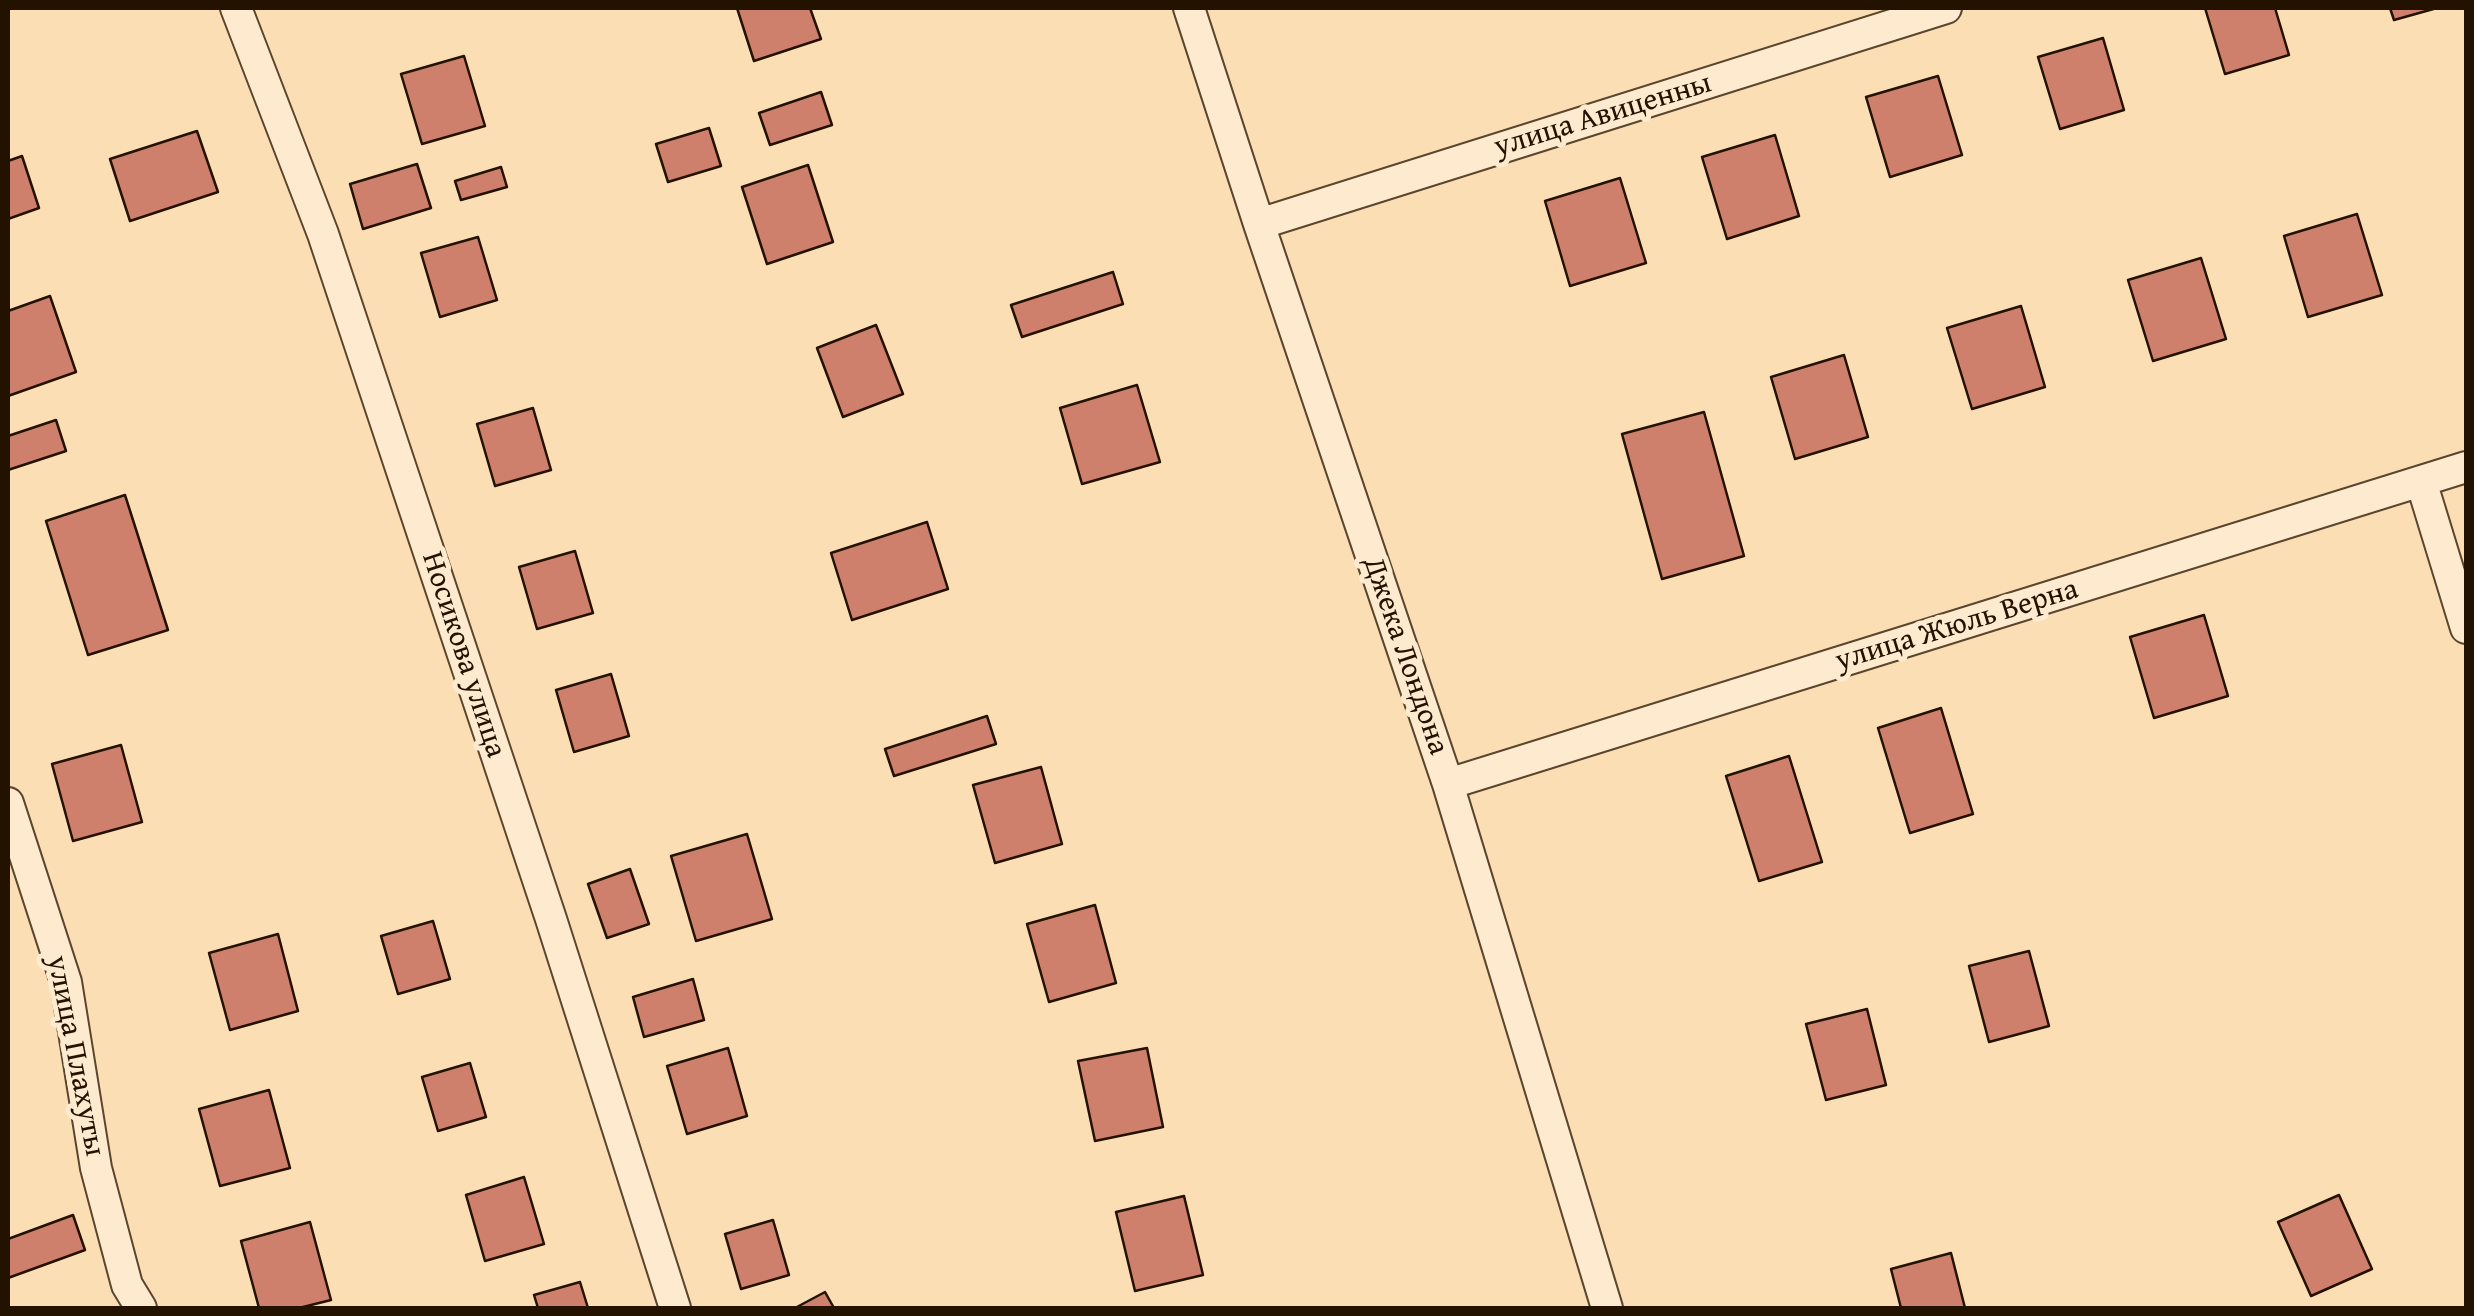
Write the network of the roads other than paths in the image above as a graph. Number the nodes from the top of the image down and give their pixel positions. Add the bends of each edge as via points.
1 (236, 8) edge
2 (1189, 8) edge
3 (1946, 8) edge
4 (1259, 224) junction
5 (2466, 467) edge
6 (2421, 481) junction
7 (2466, 628) edge
8 (1448, 784) junction
9 (8, 804) edge
10 (141, 1308) edge
11 (675, 1308) edge
12 (1607, 1308) edge

1 - 11 street, Носикова улица via 330,252
2 - 4 street, Джека Лондона
3 - 4 street, улица Авиценны
4 - 8 street, Джека Лондона
5 - 6 street, улица Жюль Верна
6 - 7 street
6 - 8 street, улица Жюль Верна
8 - 12 street, Джека Лондона
9 - 10 street, улица Плахуты via 66,982 96,1168 127,1285

